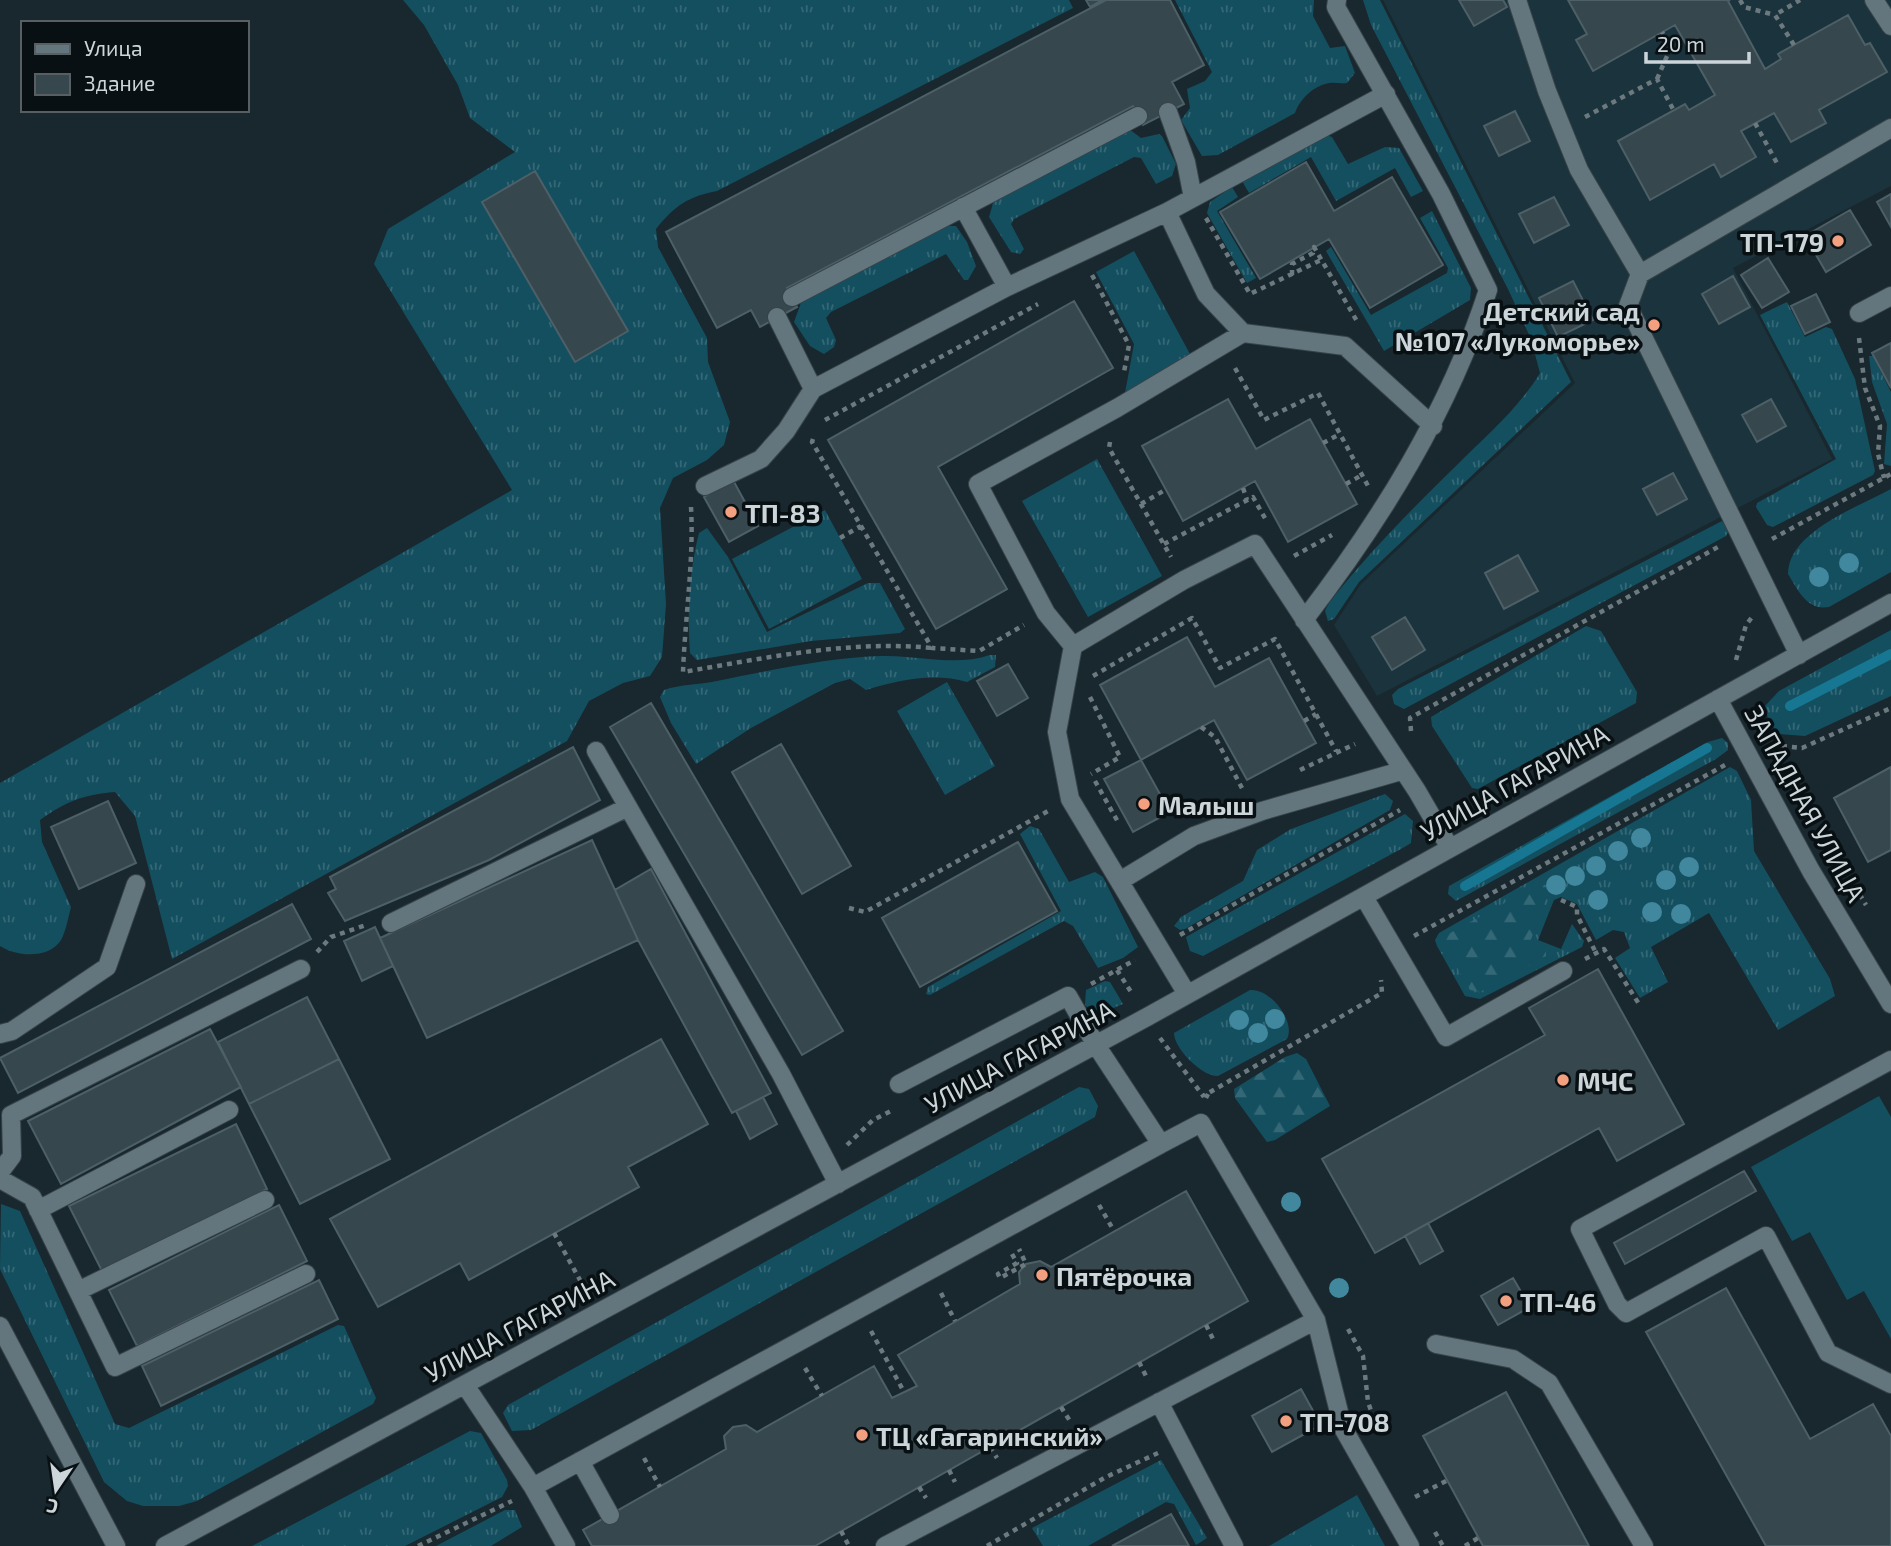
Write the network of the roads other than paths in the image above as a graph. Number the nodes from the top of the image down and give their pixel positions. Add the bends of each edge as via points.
1 (1337, 0) edge
2 (1517, 0) edge
3 (1874, 0) edge
4 (1891, 26) edge
5 (1385, 94) junction
6 (1168, 112) dead end
7 (1138, 116) dead end
8 (1891, 128) edge
9 (1195, 197) junction
10 (963, 207) junction
11 (1167, 212) junction
12 (1640, 274) junction
13 (1007, 287) junction
14 (1891, 296) edge
15 (792, 297) dead end
16 (1859, 313) road end
17 (778, 317) dead end
18 (1243, 333) junction
19 (813, 389) junction
20 (1433, 426) junction
21 (705, 486) road end
22 (1891, 603) edge
23 (1304, 620) junction
24 (1073, 646) junction
25 (1799, 655) junction
26 (1718, 699) junction
27 (596, 751) dead end
28 (1401, 771) junction
29 (628, 807) junction
30 (1450, 848) junction
31 (1120, 881) junction
32 (136, 884) dead end
33 (1364, 897) junction
34 (390, 923) road end
35 (301, 969) road end
36 (1563, 971) road end
37 (1187, 994) junction
38 (1890, 999) edge
39 (0, 1034) edge
40 (1096, 1045) junction
41 (1891, 1060) edge
42 (899, 1084) dead end
43 (229, 1110) dead end
44 (1161, 1144) junction
45 (0, 1172) edge
46 (0, 1179) edge
47 (838, 1184) junction
48 (265, 1200) dead end
49 (38, 1210) junction
50 (306, 1274) dead end
51 (78, 1291) junction
52 (1316, 1320) junction
53 (0, 1326) edge
54 (1436, 1344) dead end
55 (1891, 1384) edge
56 (465, 1385) junction
57 (1156, 1395) junction
58 (580, 1461) junction
59 (527, 1493) junction
60 (610, 1515) dead end
61 (116, 1546) edge
62 (165, 1546) edge
63 (566, 1546) edge
64 (885, 1546) edge
65 (1234, 1546) edge
66 (1410, 1546) edge
67 (1644, 1546) edge

1 - 5 street via 1336,7
2 - 12 street via 1546,91 1579,170
3 - 4 street
5 - 9 street
5 - 20 street via 1488,290
6 - 9 street
7 - 10 street
8 - 12 street
9 - 11 street
10 - 13 street
10 - 15 street
11 - 13 street
11 - 18 street via 1206,294
12 - 25 street via 1628,306
13 - 19 street
14 - 16 street
17 - 19 street
18 - 20 street via 1345,346
18 - 24 street via 978,484 1046,613
19 - 21 street via 761,459
20 - 23 street via 1354,555
22 - 25 street, УЛИЦА ГАГАРИНА
23 - 24 street via 1255,544
23 - 28 street
24 - 31 street via 1057,732 1070,799
25 - 26 street, УЛИЦА ГАГАРИНА
26 - 30 street, УЛИЦА ГАГАРИНА
26 - 38 street, ЗАПАДНАЯ УЛИЦА
27 - 29 street
28 - 30 street
28 - 31 street via 1194,836
29 - 34 street
29 - 47 street via 781,1074
30 - 33 street, УЛИЦА ГАГАРИНА
31 - 37 street
32 - 39 street via 107,967 12,1031
33 - 36 street via 1446,1037
33 - 37 street, УЛИЦА ГАГАРИНА
35 - 45 street via 11,1115 12,1156
37 - 40 street, УЛИЦА ГАГАРИНА
40 - 42 street via 1068,996
40 - 44 street
40 - 47 street, УЛИЦА ГАГАРИНА
41 - 55 street via 1580,1229 1617,1304 1626,1313 1766,1236 1828,1353
43 - 49 street
44 - 52 street via 1201,1123
44 - 58 street
46 - 49 street via 32,1197
47 - 56 street, УЛИЦА ГАГАРИНА
48 - 51 street
49 - 51 street
50 - 51 street via 115,1367
52 - 57 street
52 - 66 street via 1343,1428
53 - 61 street
54 - 67 street via 1514,1359 1549,1383
56 - 59 street
56 - 62 street, УЛИЦА ГАГАРИНА
57 - 64 street
57 - 65 street
58 - 59 street
58 - 60 street
59 - 63 street

